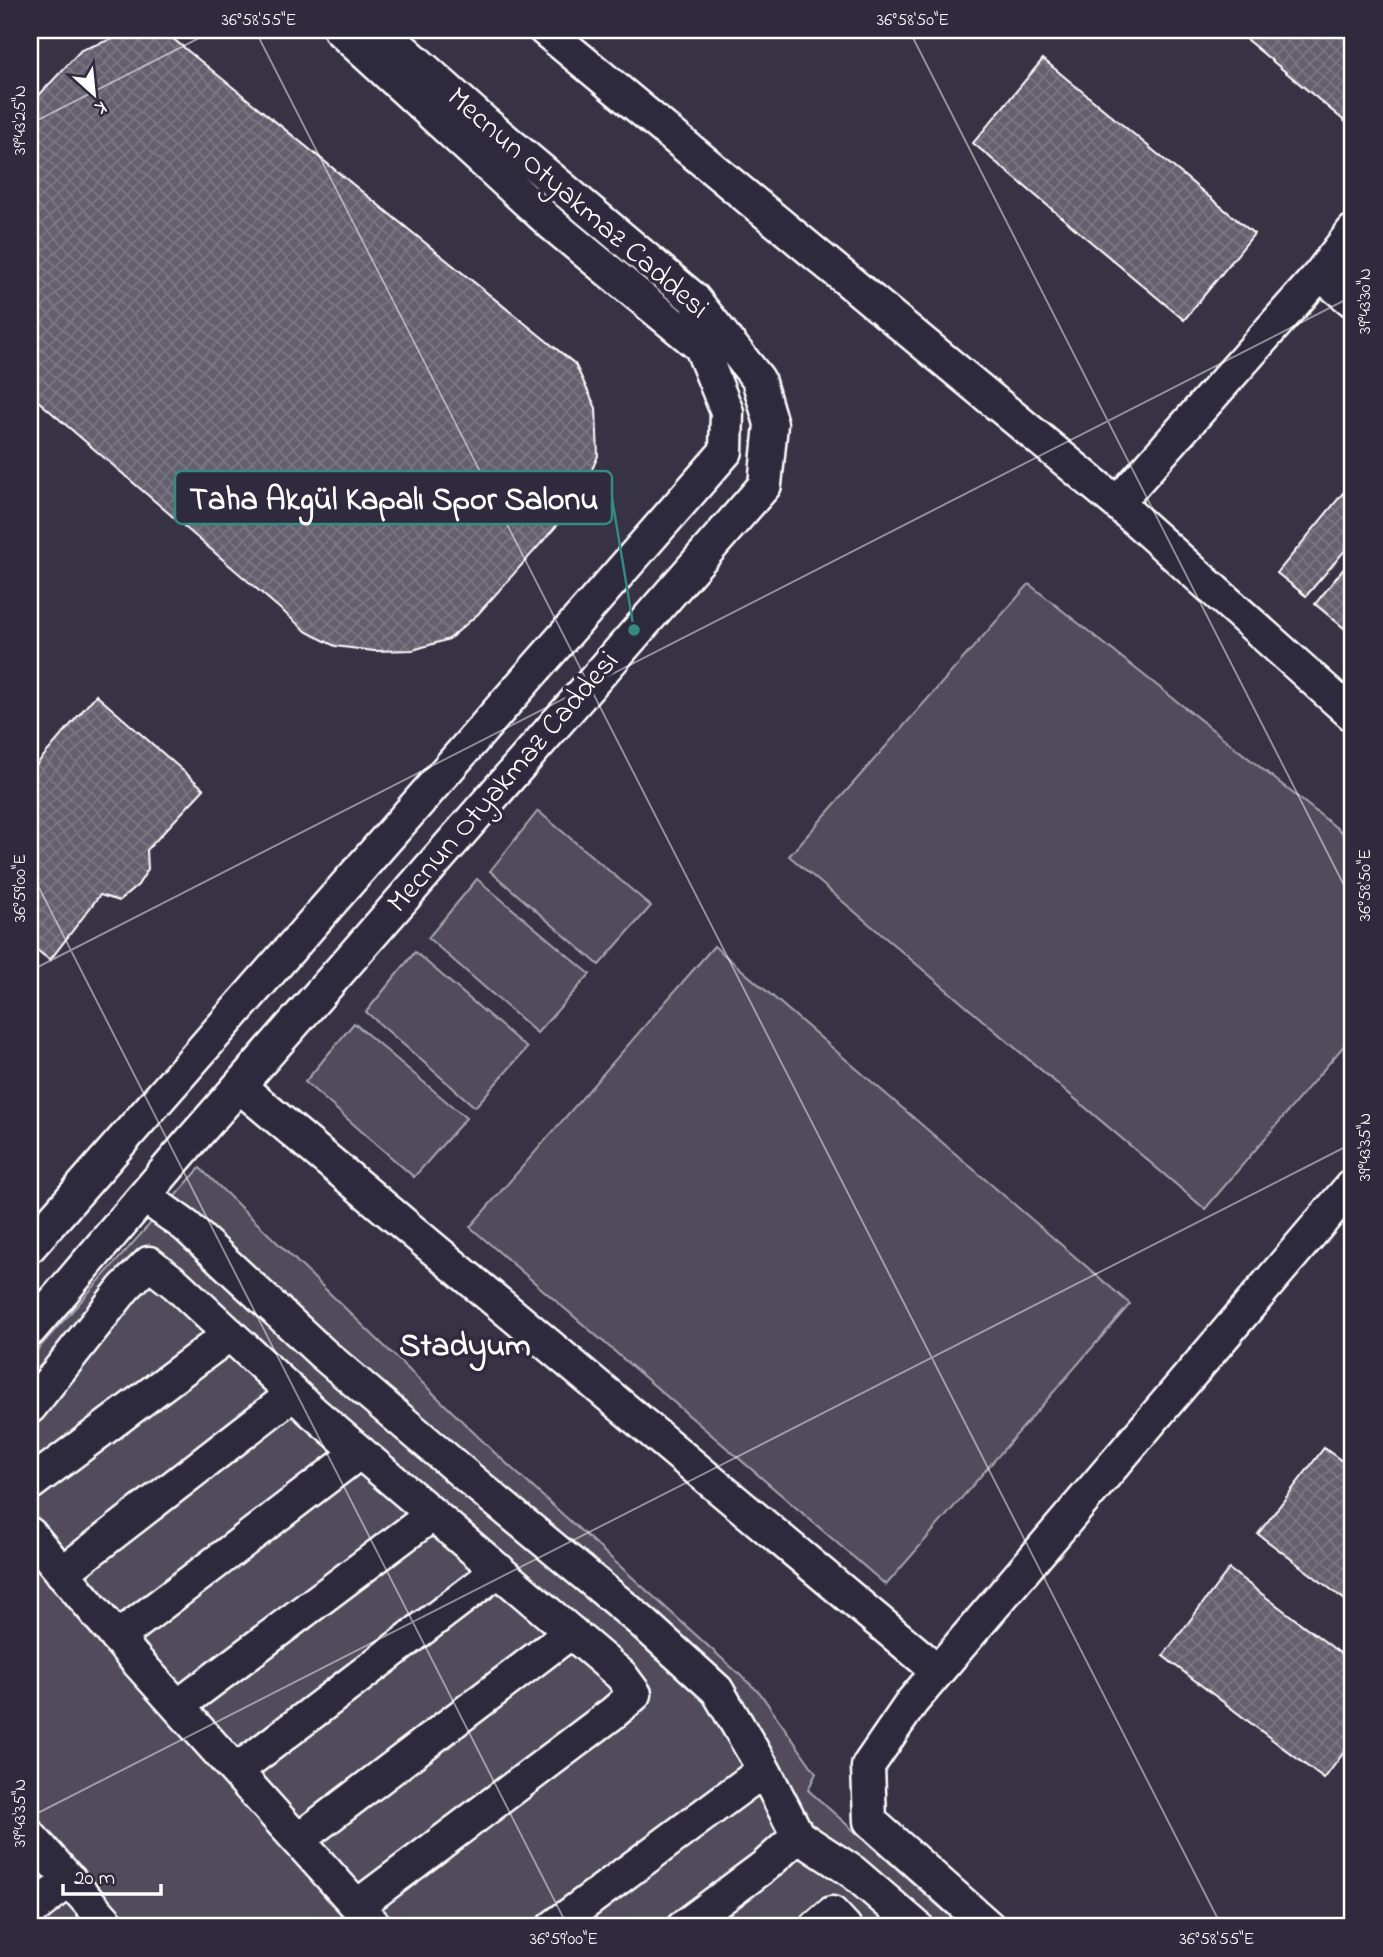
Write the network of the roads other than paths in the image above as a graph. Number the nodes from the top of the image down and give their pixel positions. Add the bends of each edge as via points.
1 (340, 30) edge
2 (381, 30) edge
3 (545, 30) edge
4 (1353, 231) edge
5 (1320, 274) junction
6 (1353, 301) edge
7 (1117, 503) junction
8 (1353, 715) edge
9 (239, 1086) junction
10 (1353, 1185) edge
11 (144, 1196) junction
12 (30, 1245) edge
13 (30, 1330) edge
14 (230, 1334) junction
15 (293, 1394) junction
16 (30, 1407) edge
17 (360, 1452) junction
18 (30, 1484) edge
19 (433, 1514) junction
20 (30, 1534) edge
21 (499, 1570) junction
22 (62, 1573) junction
23 (571, 1632) junction
24 (117, 1638) junction
25 (937, 1671) junction
26 (177, 1706) junction
27 (764, 1770) junction
28 (236, 1771) junction
29 (30, 1836) edge
30 (798, 1836) junction
31 (298, 1840) junction
32 (70, 1880) junction
33 (30, 1911) edge
34 (367, 1917) edge
35 (111, 1927) edge
36 (553, 1927) edge
37 (683, 1927) edge
38 (816, 1927) edge
39 (845, 1927) edge
40 (917, 1927) edge
41 (989, 1927) edge

1 - 12 street, Mecnun Otyakmaz Caddesi via 553,225 701,347 727,412 726,451
2 - 9 street, Mecnun Otyakmaz Caddesi via 693,298 758,379 771,425 765,485
3 - 7 street
4 - 5 street
5 - 6 street
5 - 7 street
7 - 8 street
9 - 11 street, Mecnun Otyakmaz Caddesi
9 - 25 street
10 - 25 street
11 - 13 street, Mecnun Otyakmaz Caddesi
11 - 27 street via 186,1226 322,1353 717,1690
14 - 15 street
14 - 16 street via 149,1263
14 - 18 street
15 - 17 street
15 - 22 street
17 - 19 street
17 - 24 street
19 - 21 street
19 - 26 street
20 - 22 street
21 - 23 street
21 - 28 street
22 - 24 street
23 - 31 street
23 - 34 street via 621,1675 635,1694
24 - 26 street
25 - 41 street via 867,1766 870,1821
26 - 28 street
27 - 30 street
27 - 36 street
28 - 31 street
29 - 32 street
30 - 37 street via 766,1866
30 - 40 street via 853,1872
31 - 34 street
32 - 33 street
32 - 35 street
38 - 39 street via 832,1913

